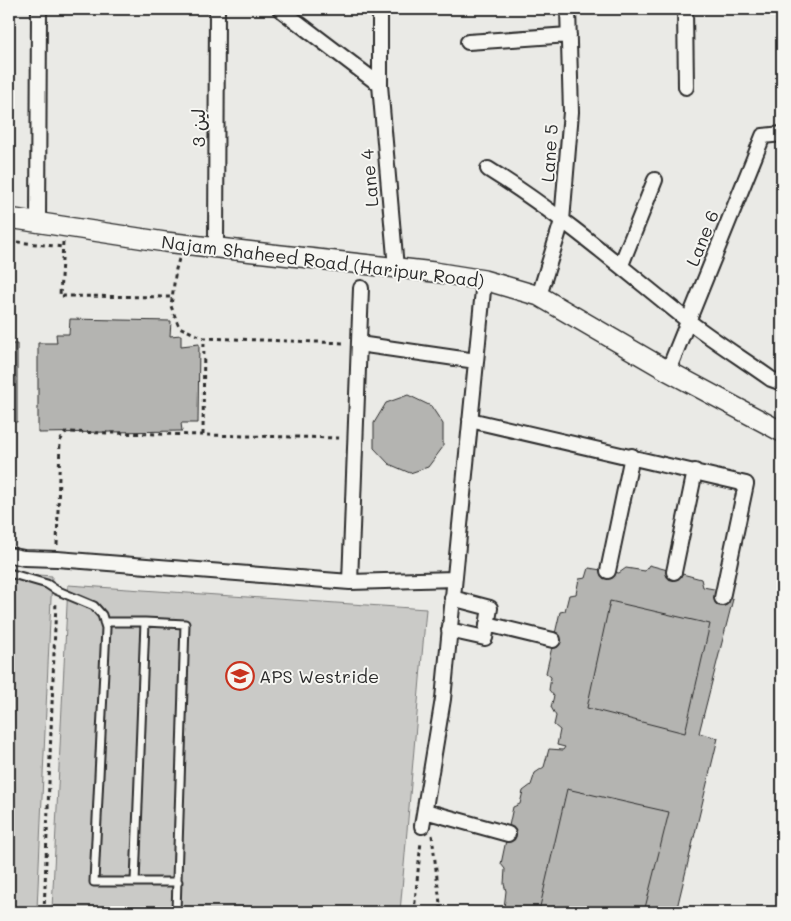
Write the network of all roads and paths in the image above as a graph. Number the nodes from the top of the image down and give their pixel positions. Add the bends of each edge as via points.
1 (39, 9) edge
2 (217, 9) edge
3 (280, 9) edge
4 (380, 9) edge
5 (568, 9) edge
6 (684, 9) edge
7 (569, 35) junction
8 (468, 42) dead end
9 (380, 84) junction
10 (686, 87) dead end
11 (782, 134) edge
12 (488, 169) dead end
13 (655, 180) dead end
14 (9, 218) edge
15 (562, 221) junction
16 (38, 223) junction
17 (64, 227) junction
18 (9, 241) edge
19 (184, 244) junction
20 (63, 248) junction
21 (216, 248) junction
22 (621, 265) junction
23 (396, 268) junction
24 (484, 280) junction
25 (361, 288) dead end
26 (539, 296) junction
27 (172, 297) junction
28 (688, 320) junction
29 (204, 338) junction
30 (359, 344) junction
31 (476, 361) junction
32 (668, 371) junction
33 (782, 383) edge
34 (470, 420) junction
35 (782, 432) edge
36 (203, 435) junction
37 (356, 439) junction
38 (632, 456) junction
39 (695, 471) junction
40 (9, 555) edge
41 (56, 559) junction
42 (608, 571) dead end
43 (674, 572) dead end
44 (9, 573) edge
45 (454, 579) junction
46 (350, 582) junction
47 (56, 590) junction
48 (452, 598) junction
49 (722, 598) dead end
50 (104, 622) junction
51 (145, 622) junction
52 (487, 624) junction
53 (449, 630) junction
54 (553, 640) dead end
55 (425, 812) junction
56 (422, 826) junction
57 (508, 834) dead end
58 (135, 882) junction
59 (178, 882) junction
60 (44, 912) edge
61 (176, 912) edge
62 (414, 912) edge
63 (441, 912) edge

1 - 16 street
2 - 21 street, لین 3
3 - 9 street
4 - 9 street, Lane 4
5 - 7 street, Lane 5
6 - 10 street
7 - 8 street
7 - 15 street, Lane 5 via 571,112
9 - 23 street, Lane 4
11 - 28 street, Lane 6 via 763,136
12 - 15 street
13 - 22 street
14 - 16 main road, Najam Shaheed Road (Haripur Road)
15 - 22 street
15 - 26 street, Lane 5
16 - 17 main road, Najam Shaheed Road (Haripur Road)
17 - 19 main road, Najam Shaheed Road (Haripur Road)
17 - 20 path
18 - 20 path
19 - 21 main road, Najam Shaheed Road (Haripur Road)
19 - 27 path via 176,268
20 - 27 path via 60,296
21 - 23 main road, Najam Shaheed Road (Haripur Road)
22 - 28 street
23 - 24 main road, Najam Shaheed Road (Haripur Road)
24 - 26 main road, Najam Shaheed Road (Haripur Road)
24 - 31 street
25 - 30 street
26 - 32 main road, Najam Shaheed Road (Haripur Road)
27 - 29 path via 171,306 179,327
28 - 32 street, Lane 6
28 - 33 street via 771,379
29 - 30 path
29 - 36 path
30 - 31 street
30 - 37 street
31 - 34 street
32 - 35 main road, Najam Shaheed Road (Haripur Road)
34 - 38 street
34 - 45 street
36 - 37 path
36 - 41 path via 66,432 60,441
37 - 46 street
38 - 39 street
38 - 42 street
39 - 43 street
39 - 49 street via 746,484
40 - 41 street
41 - 46 street
44 - 47 lane via 47,584
45 - 46 street
45 - 48 street
47 - 50 lane via 94,606
47 - 60 path
48 - 52 street via 490,608
48 - 53 street
50 - 51 lane
50 - 58 lane via 94,882
51 - 58 lane
51 - 59 lane via 185,624
52 - 53 street via 484,638
52 - 54 street
53 - 55 street via 443,699
55 - 56 street
55 - 57 street
56 - 62 path
56 - 63 path via 432,832
58 - 59 lane
59 - 61 lane

